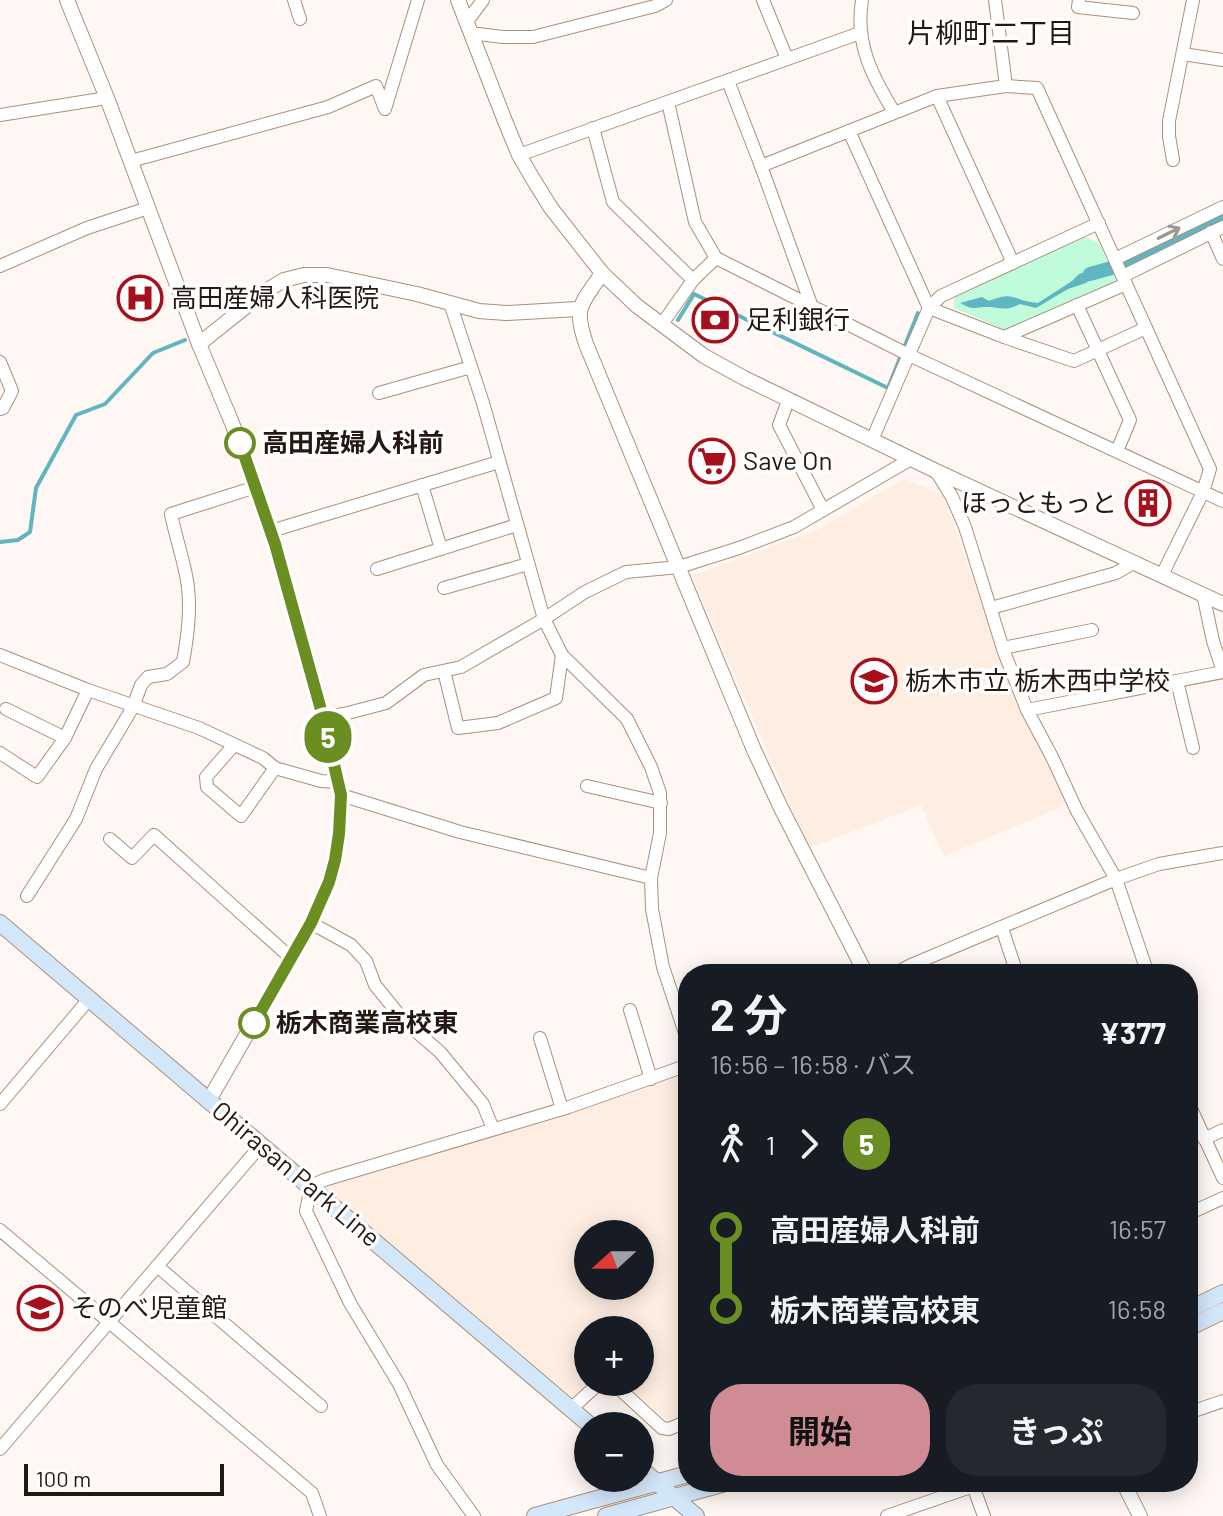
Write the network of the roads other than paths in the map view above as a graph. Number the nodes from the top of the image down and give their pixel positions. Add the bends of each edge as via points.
1 (67, 0) edge
2 (294, 0) edge
3 (418, 0) edge
4 (458, 0) edge
5 (483, 0) edge
6 (666, 0) edge
7 (763, 0) edge
8 (862, 0) edge
9 (995, 0) edge
10 (1079, 0) edge
11 (1193, 0) edge
12 (1133, 13) dead end
13 (300, 19) dead end
14 (468, 28) junction
15 (860, 33) junction
16 (1183, 54) junction
17 (787, 59) junction
18 (1223, 60) edge
19 (728, 81) junction
20 (1006, 86) junction
21 (937, 96) junction
22 (107, 98) junction
23 (668, 102) junction
24 (894, 112) junction
25 (0, 115) edge
26 (593, 128) junction
27 (849, 131) junction
28 (519, 155) junction
29 (1173, 160) dead end
30 (131, 161) junction
31 (761, 166) junction
32 (1223, 207) edge
33 (148, 208) junction
34 (1099, 223) junction
35 (1217, 230) edge
36 (716, 258) junction
37 (1115, 259) junction
38 (1223, 259) edge
39 (1013, 263) junction
40 (0, 266) edge
41 (602, 273) junction
42 (693, 280) junction
43 (1124, 280) junction
44 (450, 303) junction
45 (1077, 305) junction
46 (812, 307) junction
47 (929, 308) junction
48 (578, 309) junction
49 (662, 324) junction
50 (1146, 328) junction
51 (1004, 337) junction
52 (199, 344) junction
53 (1097, 350) junction
54 (909, 355) junction
55 (0, 362) edge
56 (471, 367) junction
57 (379, 393) dead end
58 (788, 401) junction
59 (0, 409) edge
60 (872, 440) junction
61 (1117, 451) junction
62 (911, 459) junction
63 (499, 462) junction
64 (1223, 462) edge
65 (1210, 469) junction
66 (936, 471) junction
67 (422, 485) junction
68 (256, 487) junction
69 (1203, 492) junction
70 (1223, 501) edge
71 (823, 510) junction
72 (517, 525) junction
73 (271, 531) junction
74 (441, 549) junction
75 (1135, 562) junction
76 (528, 564) junction
77 (679, 567) junction
78 (377, 569) dead end
79 (1162, 575) junction
80 (444, 588) dead end
81 (1203, 594) junction
82 (1223, 604) edge
83 (991, 608) junction
84 (544, 619) junction
85 (1092, 630) dead end
86 (1003, 648) junction
87 (0, 655) edge
88 (562, 655) junction
89 (444, 671) junction
90 (1223, 672) edge
91 (1177, 681) junction
92 (88, 690) junction
93 (133, 707) junction
94 (6, 709) dead end
95 (1027, 710) junction
96 (323, 717) junction
97 (65, 738) junction
98 (234, 745) junction
99 (1193, 748) dead end
100 (0, 753) edge
101 (275, 768) junction
102 (587, 786) dead end
103 (340, 788) junction
104 (661, 803) junction
105 (110, 839) dead end
106 (1223, 853) edge
107 (651, 878) junction
108 (1116, 879) junction
109 (27, 896) dead end
110 (0, 923) edge
111 (311, 923) junction
112 (1002, 928) junction
113 (291, 958) junction
114 (861, 964) edge
115 (927, 964) edge
116 (1014, 964) edge
117 (1145, 964) edge
118 (90, 998) junction
119 (630, 1010) dead end
120 (678, 1012) edge
121 (540, 1038) dead end
122 (678, 1069) edge
123 (651, 1079) junction
124 (209, 1100) junction
125 (0, 1104) edge
126 (562, 1109) junction
127 (1198, 1125) edge
128 (493, 1129) junction
129 (1223, 1130) edge
130 (1204, 1139) junction
131 (262, 1144) junction
132 (1223, 1178) edge
133 (311, 1186) junction
134 (1223, 1198) edge
135 (1198, 1209) edge
136 (0, 1230) edge
137 (157, 1266) junction
138 (1223, 1293) edge
139 (1198, 1305) edge
140 (1223, 1311) edge
141 (108, 1322) junction
142 (1198, 1323) edge
143 (585, 1396) edge
144 (627, 1396) edge
145 (1223, 1401) edge
146 (321, 1406) dead end
147 (571, 1409) junction
148 (1198, 1410) edge
149 (575, 1412) edge
150 (678, 1425) edge
151 (0, 1449) edge
152 (678, 1477) edge
153 (654, 1480) edge
154 (657, 1483) junction
155 (695, 1492) edge
156 (956, 1492) edge
157 (980, 1492) edge
158 (1128, 1492) edge
159 (675, 1498) junction
160 (930, 1501) junction
161 (320, 1516) edge
162 (474, 1516) edge
163 (535, 1516) edge
164 (606, 1516) edge
165 (696, 1516) edge
166 (887, 1516) edge
167 (934, 1516) edge
168 (984, 1516) edge
169 (1140, 1516) edge

1 - 22 street
2 - 13 street
3 - 30 street via 385,109 376,86 328,107
4 - 14 street
5 - 14 street
6 - 14 street via 533,37 503,37
7 - 17 street
8 - 15 street
9 - 20 street
10 - 12 street via 1078,7
11 - 16 street
14 - 28 street
15 - 17 street
15 - 24 street via 873,78
16 - 18 street
16 - 29 street via 1169,121
17 - 19 street
19 - 23 street
19 - 31 street
20 - 21 street
20 - 34 street via 1037,88
21 - 24 street
21 - 39 street
22 - 25 street
22 - 30 street
23 - 26 street
23 - 36 street via 695,222
24 - 27 street
26 - 28 street
26 - 42 street via 613,202
27 - 31 street
27 - 47 street
28 - 41 street via 551,208
30 - 33 street
31 - 46 street
37 -> 32 street
33 - 40 street
33 - 52 street
34 - 37 street
34 - 39 street
35 - 38 street
35 - 43 street
36 - 42 street
36 - 46 street
37 - 43 street
39 - 47 street via 941,296
41 - 48 street
41 - 49 street
42 - 49 street
43 - 45 street
43 - 50 street
44 - 48 street via 506,313
44 - 52 street via 327,275 304,275 264,292
44 - 56 street
45 - 51 street
45 - 53 street
46 - 54 street
47 - 51 street
47 - 54 street
48 - 77 street via 586,344
49 - 58 street via 704,356
50 - 53 street
50 - 65 street
51 - 53 street via 1074,361
52 - 68 street
53 - 61 street via 1130,420
54 - 60 street
54 - 61 street
55 - 59 street via 12,391
56 - 57 street
56 - 63 street
58 - 60 street
58 - 71 street via 779,425
60 - 62 street
61 - 69 street
62 - 66 street
62 - 71 street
63 - 67 street
63 - 72 street
64 - 65 street
65 - 69 street
66 - 75 street
66 - 83 street via 965,527
67 - 73 street
67 - 74 street
68 - 73 street
68 - 93 street via 171,514 187,577 183,662 167,674 148,677
69 - 70 street
69 - 79 street
71 - 77 street via 794,527
72 - 74 street
72 - 76 street
73 - 96 street
74 - 78 street
75 - 79 street
75 - 83 street via 1116,573
76 - 80 street
76 - 84 street
77 - 84 street via 626,572
77 - 114 street via 754,750
79 - 81 street
81 - 82 street
81 - 90 street
83 - 86 street
84 - 88 street
84 - 89 street via 461,667
85 - 86 street
86 - 95 street
87 - 92 street
88 - 89 street via 556,698 498,723 458,728
88 - 104 street via 627,719 651,767
89 - 96 street via 424,675 386,703
90 - 91 street
91 - 95 street
91 - 99 street
92 - 93 street
92 - 97 street
93 - 98 street
93 - 109 street via 96,769 76,819
94 - 97 street
95 - 108 street
96 - 103 street
97 - 100 street via 37,777
98 - 101 street
98 - 101 street via 206,777 207,787 241,816
101 - 103 street
102 - 104 street
103 - 107 street via 460,832
103 - 111 street via 335,860
104 - 107 street
105 - 113 street via 132,858 154,835
106 - 108 street via 1159,864
107 - 120 street via 663,967
108 - 112 street
108 - 117 street
110 - 118 main road, Ohirasan Park Line
111 - 113 street
111 - 128 street via 351,945 366,961 375,985 483,1104
112 - 115 street
112 - 116 street
113 - 124 street
118 - 124 main road, Ohirasan Park Line
118 - 125 street
119 - 123 street
121 - 126 street
122 - 123 street
123 - 126 street
124 - 131 main road, Ohirasan Park Line
126 - 128 street
127 - 130 street
128 - 133 street
129 - 130 street
130 - 132 street
131 - 133 main road, Ohirasan Park Line
131 - 137 street
133 - 147 main road, Ohirasan Park Line
133 - 162 street via 306,1211 350,1303 399,1384 437,1465
134 - 135 street
136 - 141 street
137 - 141 street
137 - 146 street
138 - 139 main road
140 - 142 main road
141 - 151 street
141 - 161 street via 312,1493
143 - 147 street
144 - 150 street via 662,1428
145 - 148 street
147 - 149 main road, Ohirasan Park Line
152 - 154 main road
153 - 154 main road
154 - 159 main road
154 - 163 main road
155 - 159 main road
156 - 160 street
157 - 168 street
158 - 169 street
159 - 164 main road
159 - 165 main road
160 - 166 street
160 - 167 street

